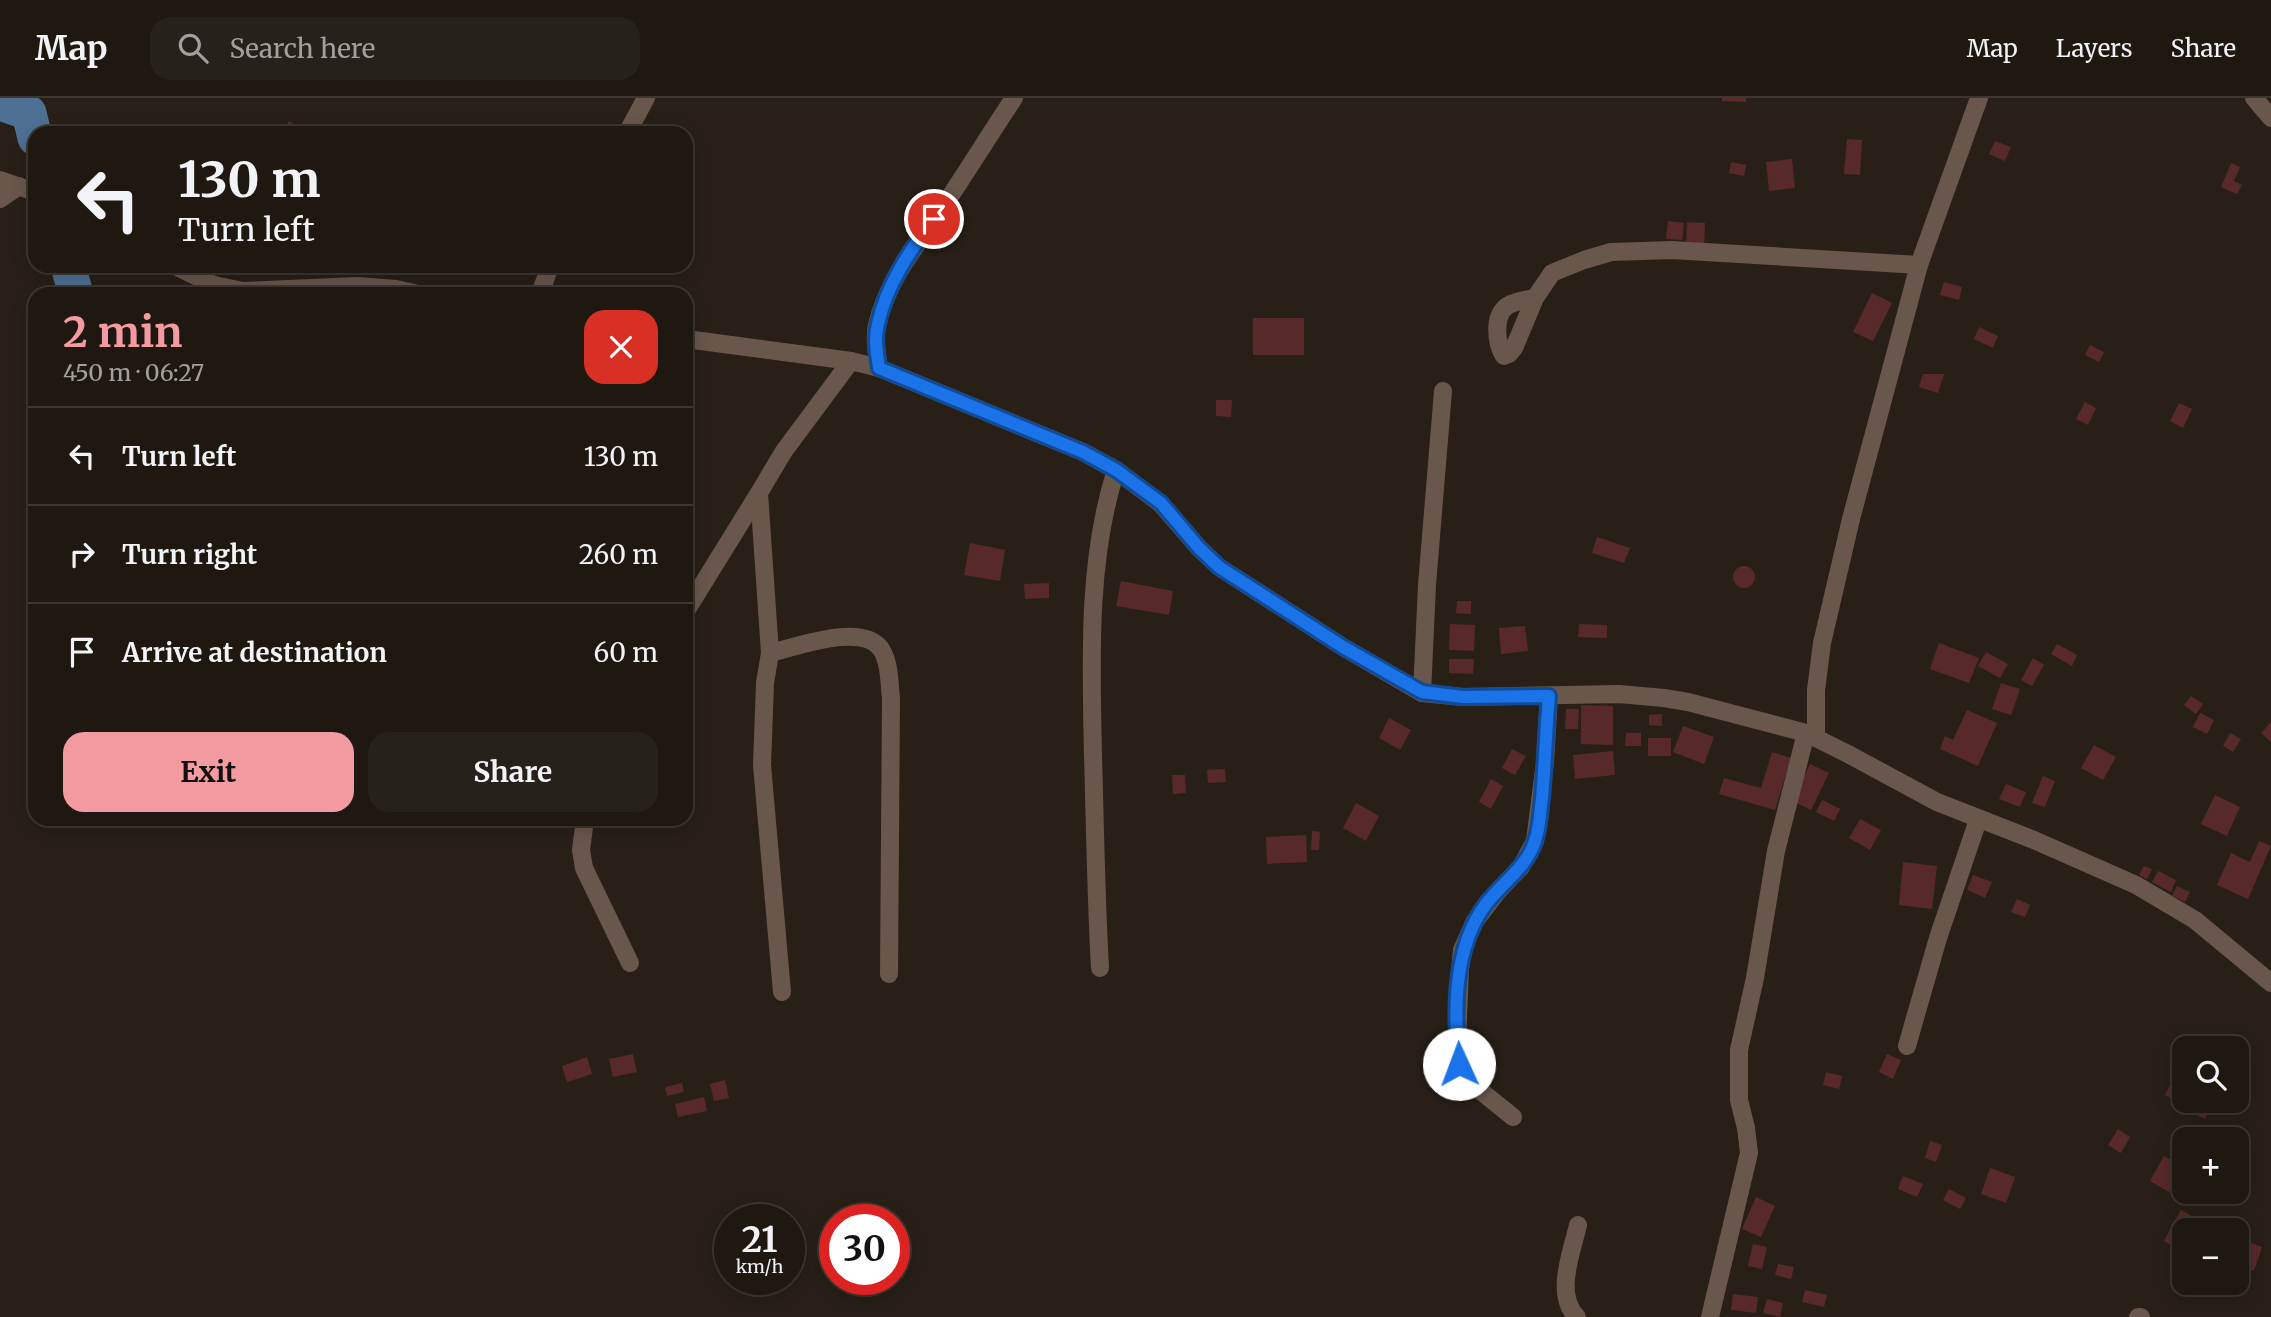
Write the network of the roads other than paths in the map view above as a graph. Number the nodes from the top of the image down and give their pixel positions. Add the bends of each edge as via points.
1 (646, 98) edge
2 (1014, 98) edge
3 (1979, 98) edge
4 (2254, 98) edge
5 (2271, 118) edge
6 (631, 126) edge
7 (0, 180) edge
8 (27, 189) edge
9 (0, 199) edge
10 (1919, 265) junction
11 (190, 273) edge
12 (224, 287) edge
13 (1535, 298) dead end
14 (693, 340) edge
15 (851, 360) junction
16 (879, 368) junction
17 (1443, 391) dead end
18 (1116, 470) junction
19 (759, 493) junction
20 (693, 600) edge
21 (770, 653) junction
22 (1422, 692) junction
23 (1549, 696) junction
24 (1811, 736) junction
25 (1978, 820) junction
26 (584, 826) edge
27 (630, 963) dead end
28 (1100, 968) dead end
29 (889, 974) dead end
30 (2271, 983) edge
31 (782, 992) dead end
32 (1907, 1046) dead end
33 (1513, 1117) dead end
34 (1578, 1225) dead end
35 (1577, 1317) edge
36 (1710, 1317) edge

1 - 6 street
2 - 16 street via 888,293 877,326
3 - 10 street
4 - 5 street
7 - 8 street
8 - 9 street
10 - 13 street via 1672,250 1611,252 1552,273
10 - 24 street via 1822,643
11 - 12 street
14 - 15 street
15 - 16 street
15 - 19 street
16 - 18 street
17 - 22 street
18 - 22 street via 1161,503 1219,567
18 - 28 street via 1098,548 1093,657
19 - 20 street
19 - 21 street
21 - 29 street via 859,636 871,639 887,662 891,698
21 - 31 street via 762,765
22 - 23 street via 1463,697
23 - 24 street via 1664,698
23 - 33 street via 1535,841 1521,867 1475,921 1462,950 1460,970 1459,1064 1472,1084
24 - 25 street
24 - 36 street via 1776,851 1739,1050 1739,1100 1749,1153
25 - 30 street via 2136,885 2195,920
25 - 32 street
26 - 27 street via 584,868
34 - 35 street via 1566,1284 1566,1297

